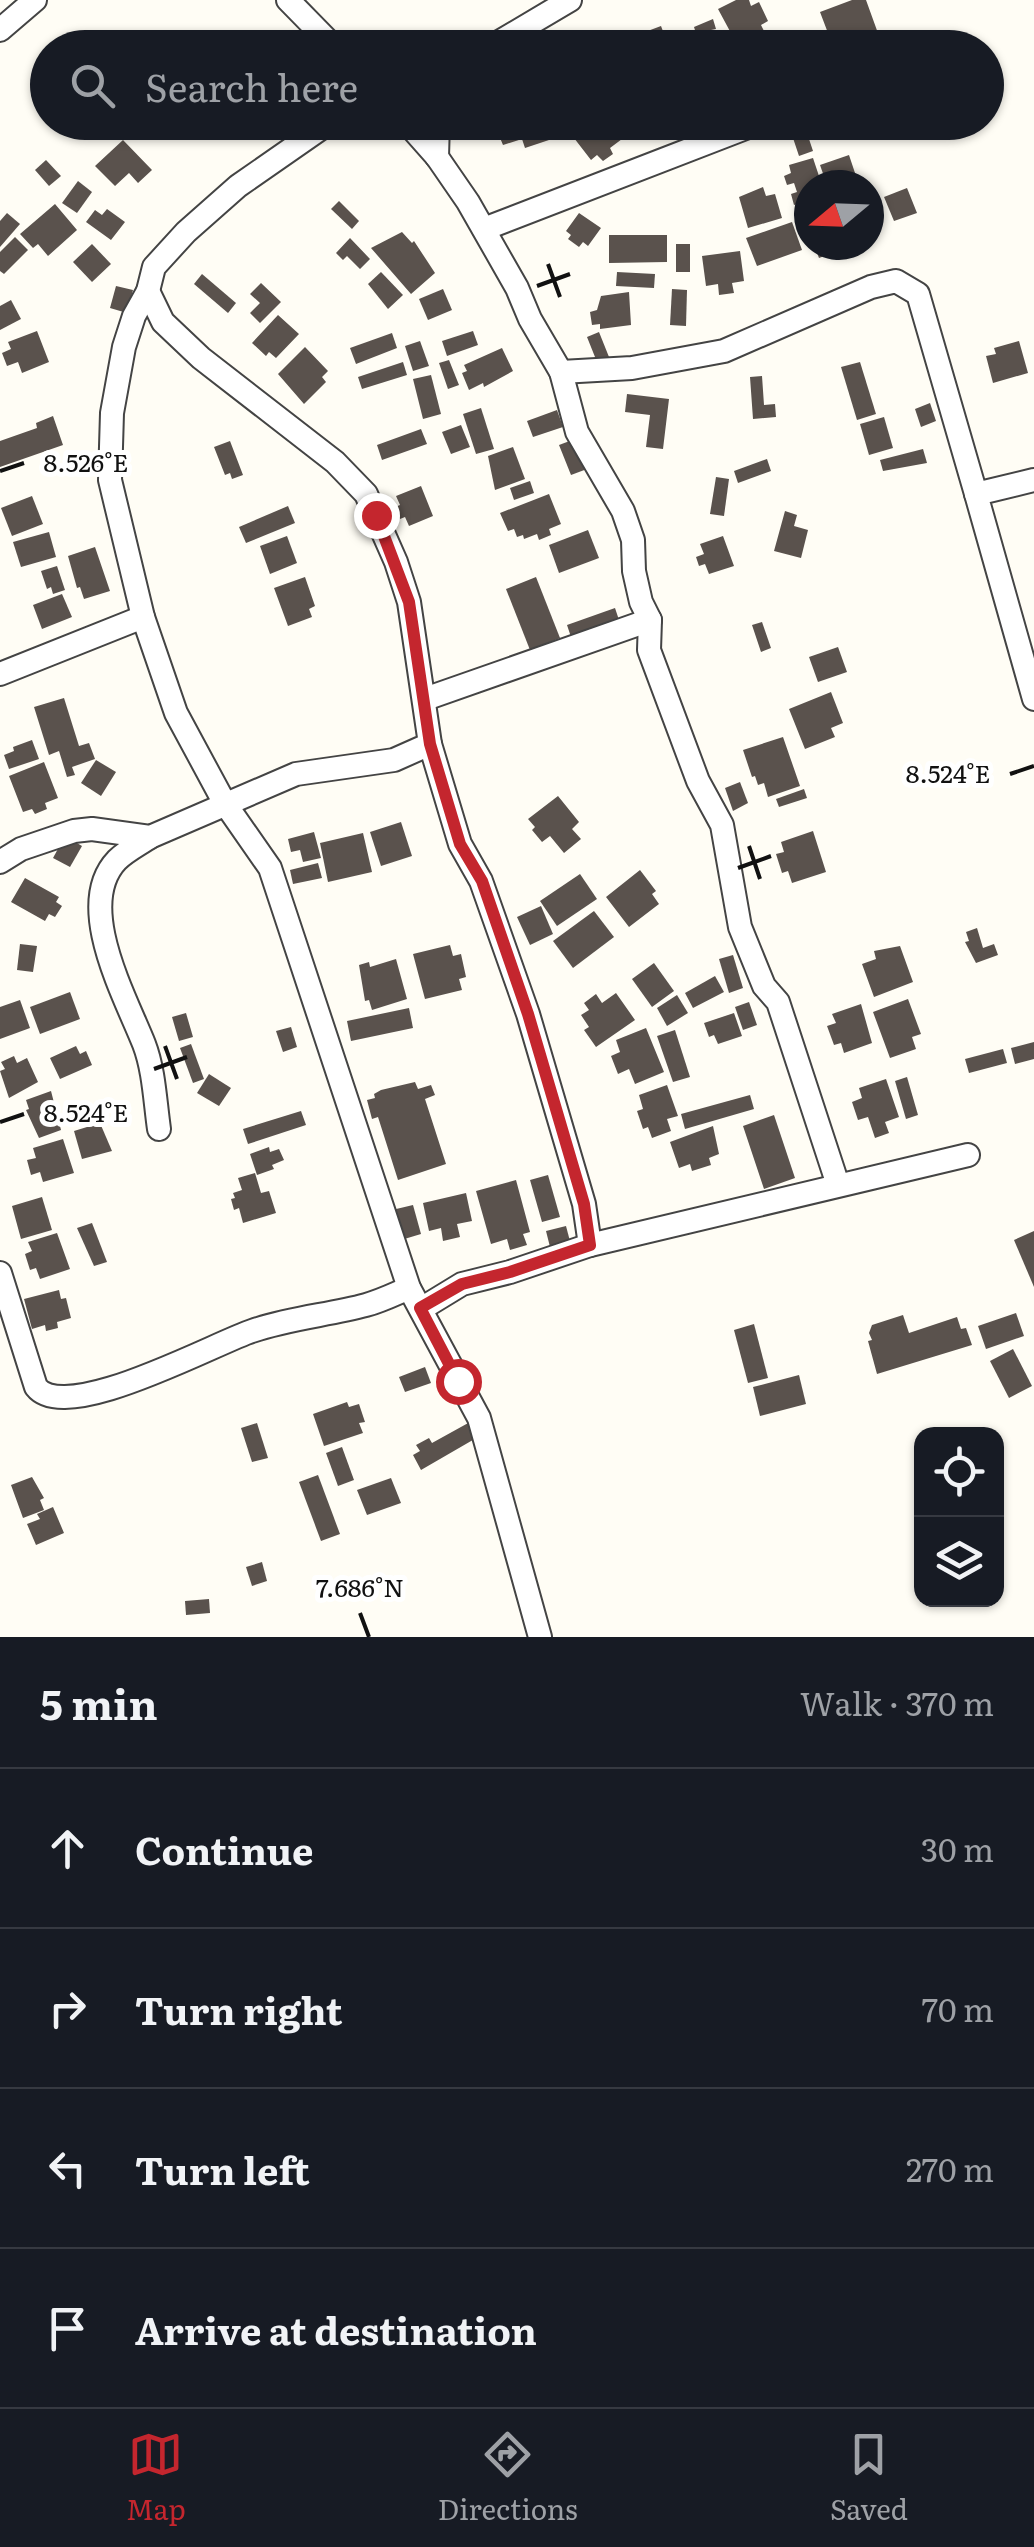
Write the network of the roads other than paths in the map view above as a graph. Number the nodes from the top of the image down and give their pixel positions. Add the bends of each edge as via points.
1 (36, 0) edge
2 (288, 0) edge
3 (570, 0) edge
4 (0, 30) edge
5 (317, 30) edge
6 (519, 30) edge
7 (304, 140) edge
8 (430, 140) edge
9 (714, 140) edge
10 (484, 229) junction
11 (148, 291) junction
12 (561, 372) junction
13 (1034, 480) edge
14 (976, 494) junction
15 (143, 617) junction
16 (650, 620) junction
17 (0, 674) edge
18 (425, 699) junction
19 (1034, 699) edge
20 (430, 744) junction
21 (224, 802) junction
22 (150, 837) junction
23 (0, 862) edge
24 (159, 1128) dead end
25 (968, 1155) dead end
26 (838, 1185) junction
27 (590, 1245) junction
28 (0, 1273) edge
29 (415, 1298) junction
30 (540, 1637) edge

1 - 4 street
2 - 5 street
3 - 6 street
7 - 11 street via 186,232 154,267
8 - 10 street
9 - 10 street
10 - 12 street
11 - 15 street via 124,346 110,480
11 - 18 street via 164,322 201,358 336,462 366,494 409,602
12 - 14 street via 632,368 724,351 896,280 918,294
12 - 16 street via 578,432 623,511
13 - 14 street
14 - 19 street
15 - 17 street
15 - 21 street via 176,714
16 - 18 street
16 - 26 street via 649,650 698,781 722,825 740,927 764,986 778,1002
18 - 20 street
20 - 21 street via 394,760 296,774
20 - 27 street via 460,844 482,881 528,1014
21 - 22 street
21 - 29 street via 270,868
22 - 23 street via 74,831
22 - 24 street via 116,860 101,891 100,917 145,1047
25 - 26 street
26 - 27 street
27 - 29 street
28 - 29 street via 36,1386 53,1398 139,1380 254,1330
29 - 30 street via 479,1418

